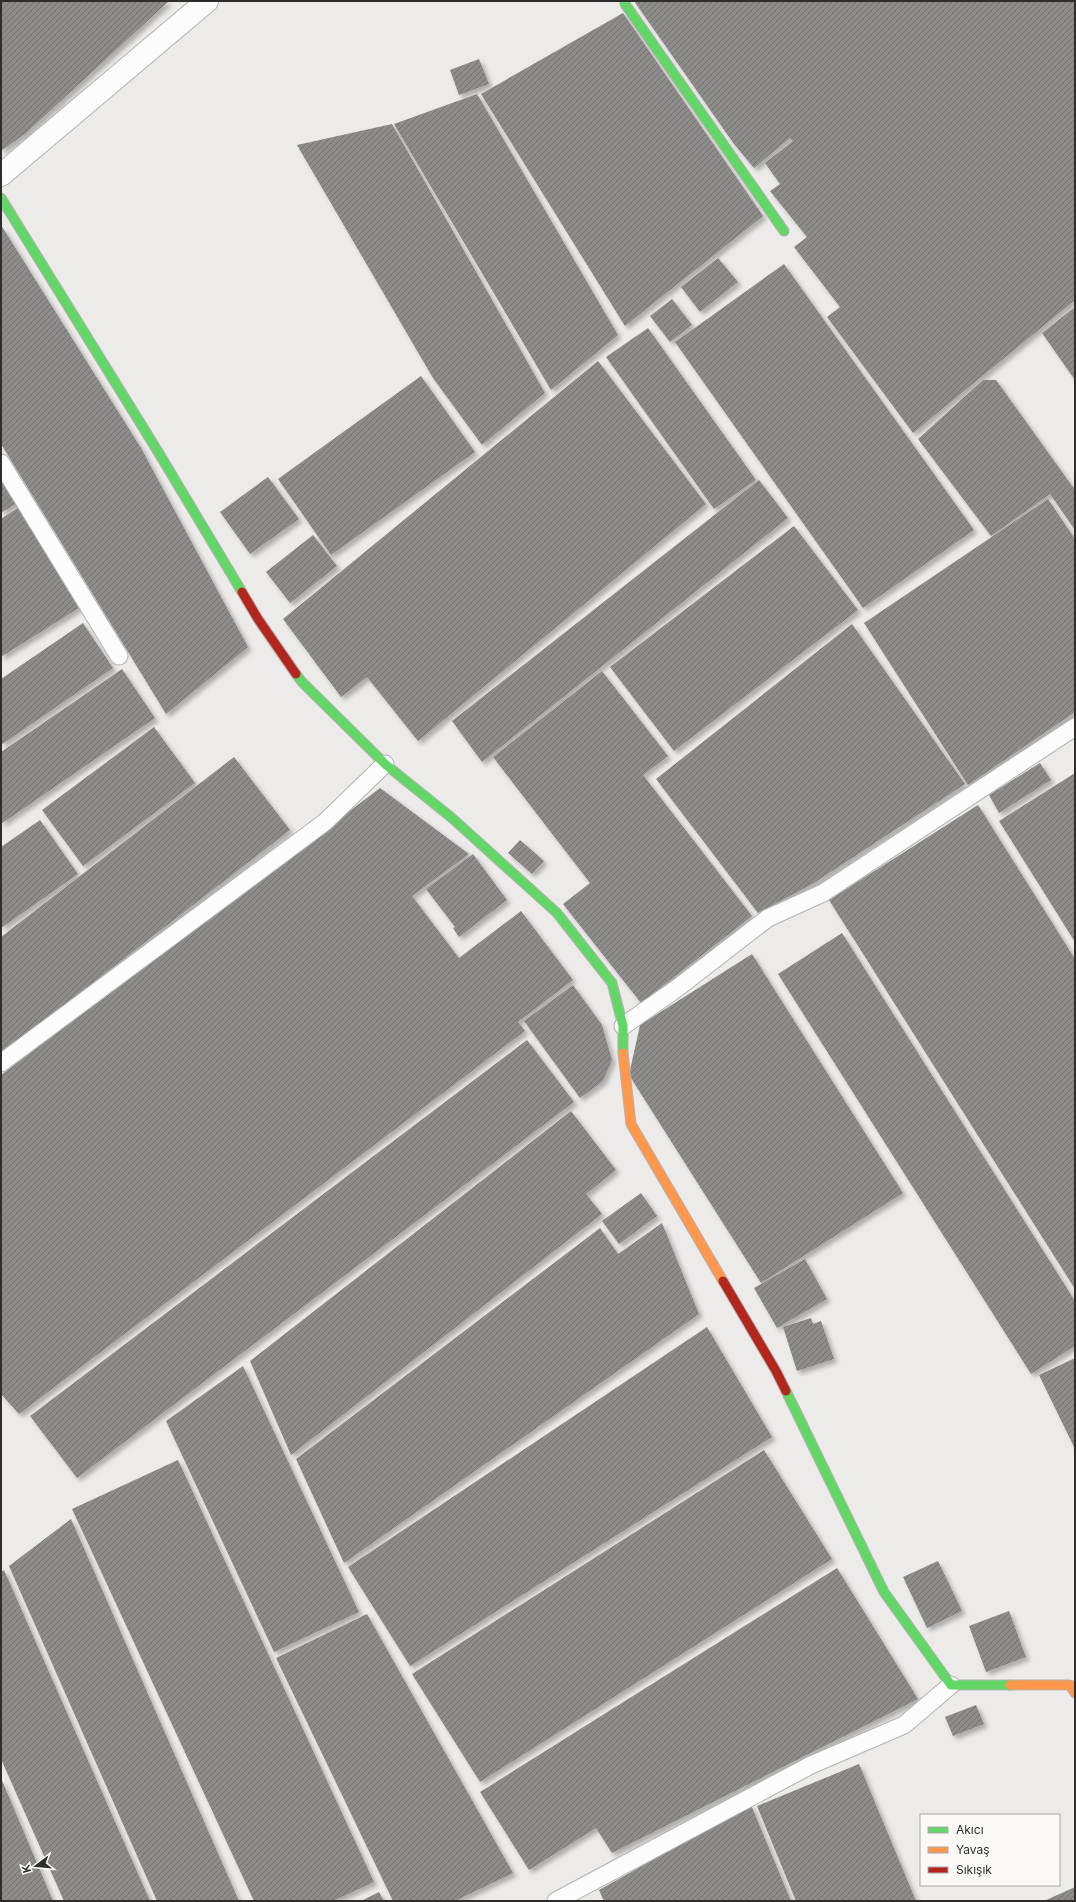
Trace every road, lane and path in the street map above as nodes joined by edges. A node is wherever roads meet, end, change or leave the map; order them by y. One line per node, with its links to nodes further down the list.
1 (207, 1): 3 (street)
2 (625, 1): 5 (street)
3 (1, 175)
4 (1, 198): 9 (street)
5 (784, 230)
6 (1, 463): 7 (lane)
7 (119, 656)
8 (1075, 727): 10 (lane)
9 (385, 764): 10 (street); 11 (lane)
10 (624, 1026): 12 (street)
11 (1, 1063)
12 (951, 1685): 13 (street); 14 (lane)
13 (1075, 1693)
14 (556, 1901)

